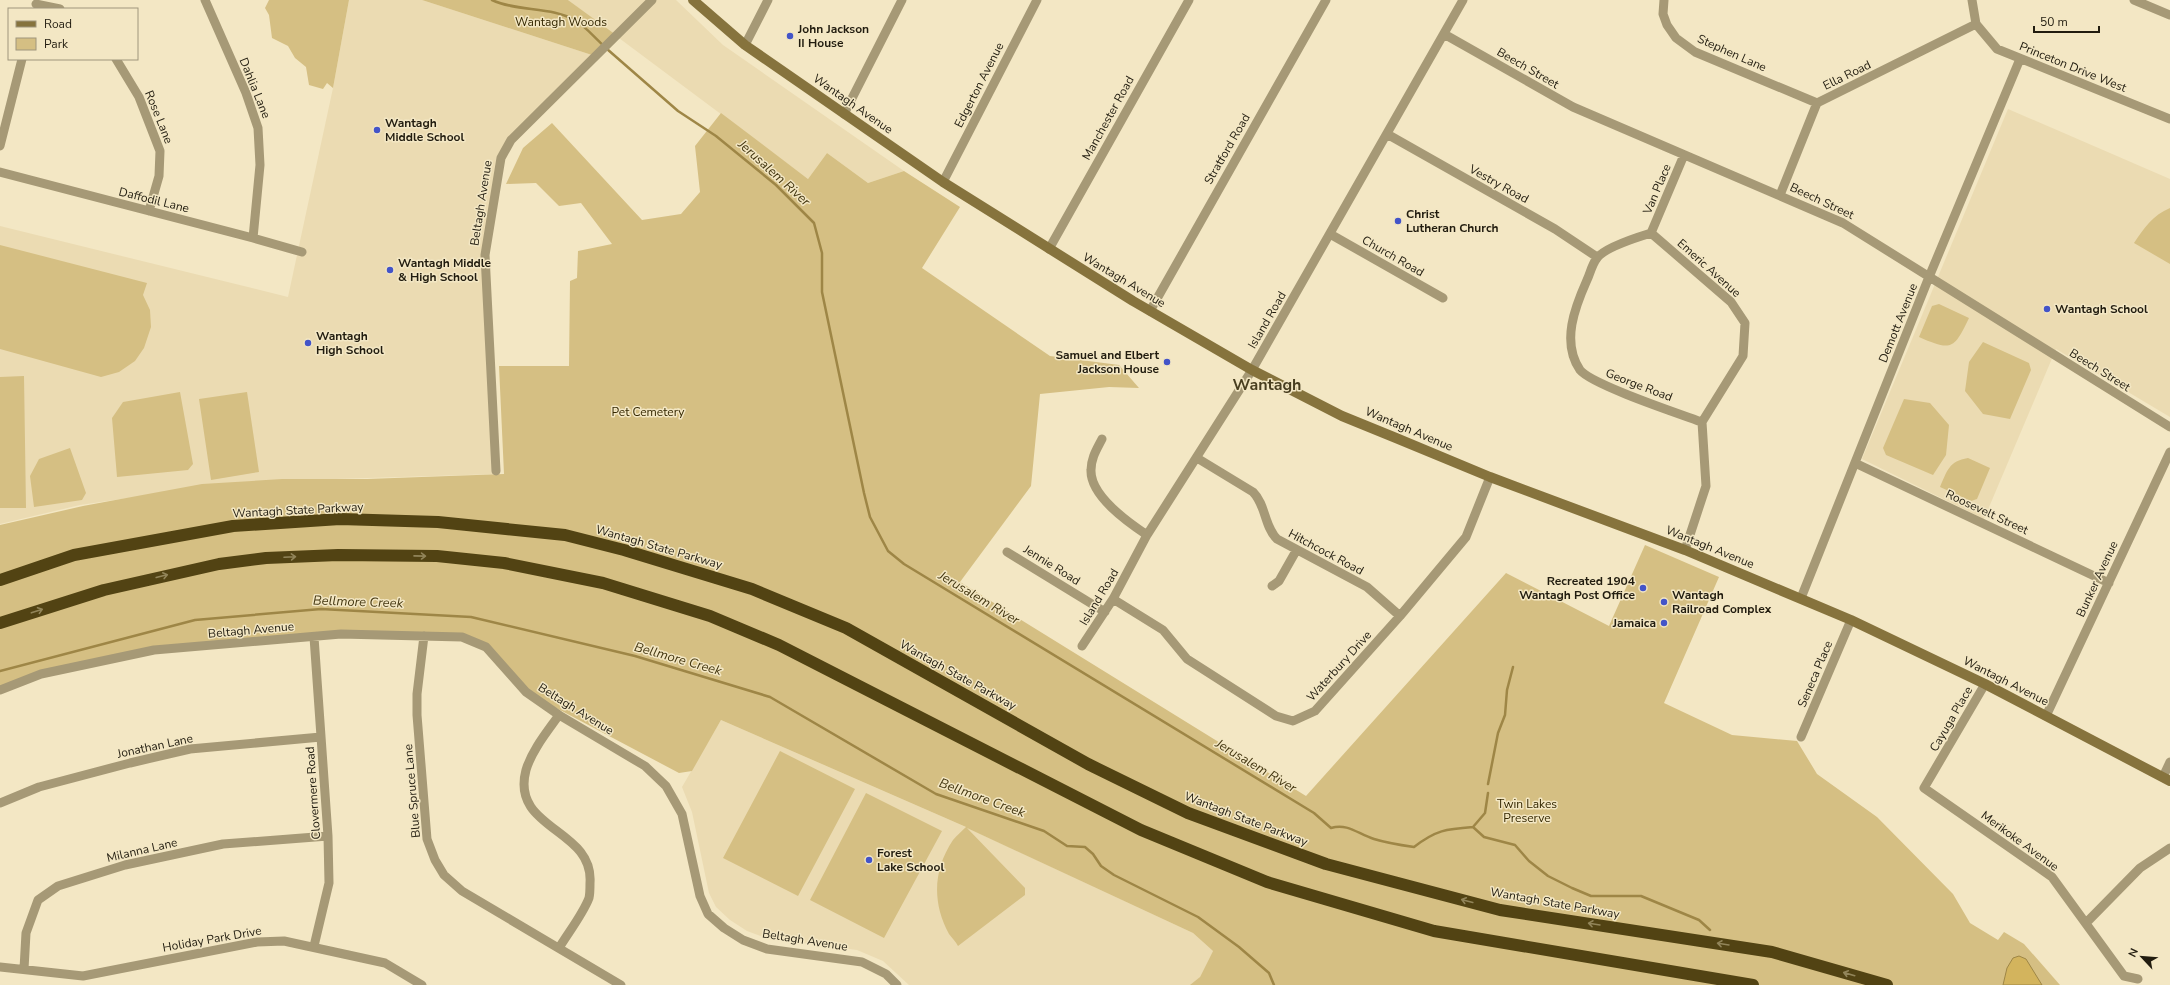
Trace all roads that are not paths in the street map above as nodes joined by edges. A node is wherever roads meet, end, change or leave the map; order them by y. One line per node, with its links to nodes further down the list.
1 (205, 0): 34 (street, Dahlia Lane)
2 (652, 0): 48 (street, Beltagh Avenue)
3 (693, 0): 18 (main road, Wantagh Avenue)
4 (768, 0): 18 (street)
5 (902, 0): 23 (street)
6 (1037, 0): 29 (street, Edgerton Avenue)
7 (1189, 0): 35 (street, Manchester Road)
8 (1326, 0): 40 (street, Stratford Road)
9 (1463, 0): 17 (street, Island Road)
10 (1664, 0): 22 (street, Stephen Lane)
11 (1972, 0): 16 (street)
12 (2134, 0): 15 (street)
13 (36, 4): 14 (street)
14 (55, 8)
15 (2170, 15)
16 (1976, 24): 19 (street, Princeton Drive West); 22 (street, Ella Road)
17 (1444, 34): 25 (street, Island Road); 27 (street, Beech Street)
18 (745, 45): 23 (main road, Wantagh Avenue)
19 (2020, 59): 24 (street, Princeton Drive West); 38 (street, Demott Avenue)
20 (22, 60): 26 (street)
21 (117, 60): 31 (street, Rose Lane)
22 (1818, 103): 30 (street, Ella Road)
23 (844, 114): 29 (main road, Wantagh Avenue)
24 (2170, 119)
25 (1387, 134): 33 (street, Island Road); 37 (street, Vestry Road)
26 (0, 146)
27 (1684, 155): 30 (street, Beech Street); 32 (street, Van Place)
28 (0, 172): 31 (street, Daffodil Lane)
29 (943, 182): 35 (main road, Wantagh Avenue)
30 (1780, 195): 38 (street, Beech Street)
31 (149, 211): 34 (street, Daffodil Lane)
32 (1651, 233): 37 (street); 42 (street, Emeric Avenue)
33 (1330, 234): 39 (street, Church Road); 41 (street, Island Road)
34 (253, 238): 36 (street, Daffodil Lane)
35 (1049, 249): 40 (main road, Wantagh Avenue)
36 (302, 252)
37 (1597, 257): 42 (street, George Road)
38 (1929, 277): 43 (street, Beech Street); 47 (street, Demott Avenue)
39 (1443, 298)
40 (1150, 311): 41 (main road, Wantagh Avenue)
41 (1252, 370): 46 (street, Island Road); 49 (main road, Wantagh Avenue)
42 (1702, 422): 52 (street)
43 (2170, 427)
44 (1102, 439): 50 (street)
45 (2170, 452): 55 (street, Bunker Avenue)
46 (1197, 458): 50 (street, Island Road); 51 (street, Hitchcock Road)
47 (1855, 463): 55 (street, Roosevelt Street); 57 (street, Demott Avenue)
48 (496, 470)
49 (1490, 477): 52 (main road, Wantagh Avenue); 60 (street, Waterbury Drive)
50 (1147, 536): 58 (street, Island Road)
51 (1296, 550): 56 (street); 60 (street, Hitchcock Road)
52 (1685, 550): 57 (main road, Wantagh Avenue)
53 (1007, 552): 59 (street, Jennie Road)
54 (0, 580): 89 (highway, Wantagh State Parkway, one-way to 54)
55 (2109, 583): 69 (street, Bunker Avenue)
56 (1272, 586)
57 (1801, 598): 61 (main road, Wantagh Avenue)
58 (1113, 599): 59 (street, Island Road); 60 (street, Waterbury Drive)
59 (1105, 612): 65 (street, Island Road)
60 (1400, 616)
61 (1851, 620): 66 (main road, Wantagh Avenue); 71 (street, Seneca Place)
62 (0, 623): 88 (highway, one-way to 88)
63 (424, 636): 64 (street, Beltagh Avenue); 68 (street, Beltagh Avenue); 80 (street, Blue Spruce Lane)
64 (314, 637): 67 (street, Beltagh Avenue); 70 (street, Clovermere Road)
65 (1082, 646)
66 (1985, 684): 69 (main road, Wantagh Avenue); 73 (street, Cayuga Place)
67 (0, 690)
68 (558, 715): 80 (street); 87 (street, Beltagh Avenue)
69 (2046, 716): 74 (main road, Wantagh Avenue)
70 (321, 737): 75 (street, Jonathan Lane); 76 (street, Clovermere Road)
71 (1801, 737)
72 (2170, 762): 74 (street)
73 (1937, 766): 78 (street, Merikoke Avenue)
74 (2166, 778)
75 (0, 803)
76 (328, 836): 79 (street, Clovermere Road); 82 (street, Milanna Lane)
77 (2170, 848): 78 (street)
78 (2086, 923): 83 (street, Merikoke Avenue)
79 (314, 946): 84 (street, Holiday Park Drive); 85 (street, Holiday Park Drive)
80 (559, 948): 86 (street, Blue Spruce Lane)
81 (0, 967): 82 (street, Holiday Park Drive)
82 (24, 970): 84 (street, Holiday Park Drive)
83 (2138, 979)
84 (83, 981)
85 (422, 985)
86 (621, 985)
87 (897, 985)
88 (1753, 985)
89 (1886, 985)

